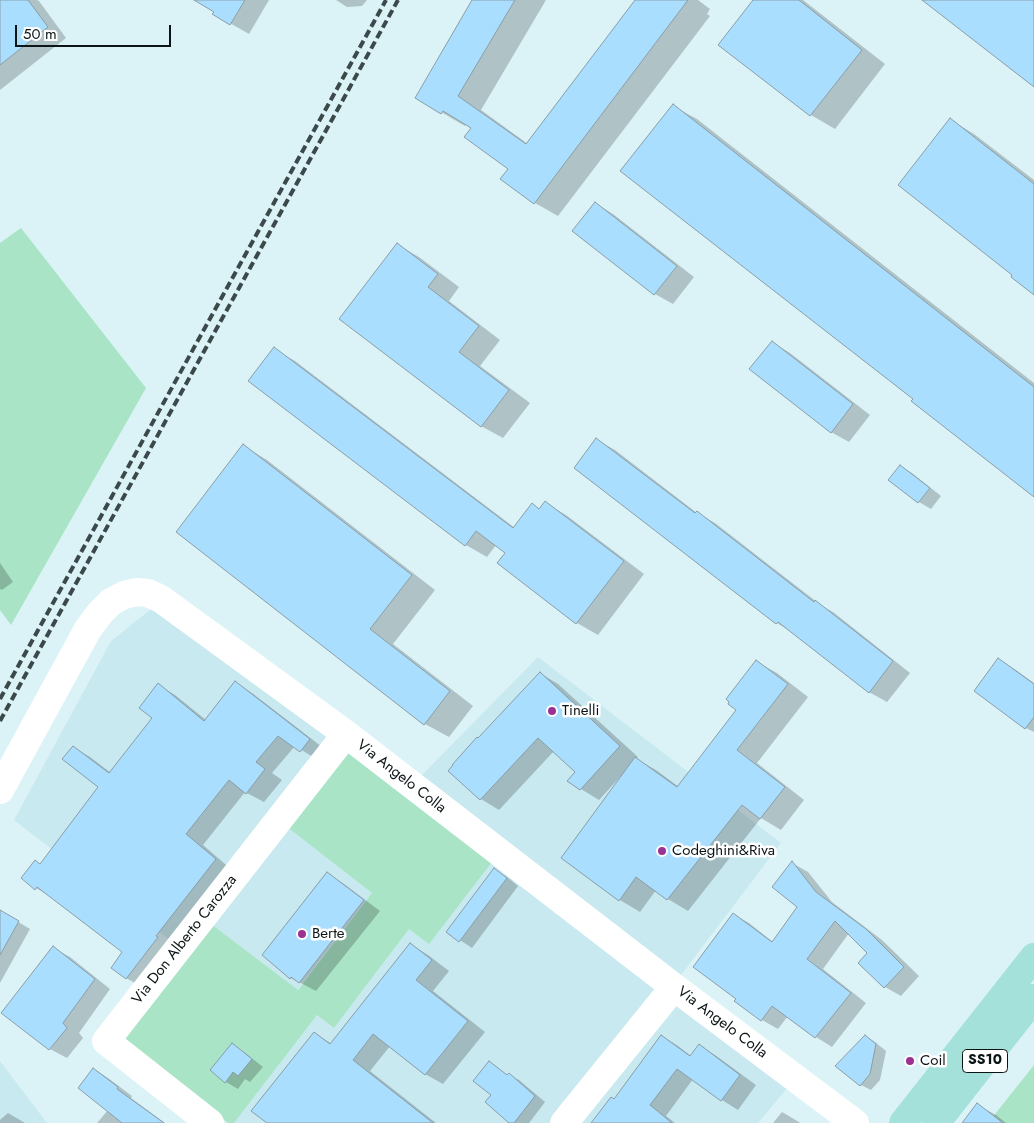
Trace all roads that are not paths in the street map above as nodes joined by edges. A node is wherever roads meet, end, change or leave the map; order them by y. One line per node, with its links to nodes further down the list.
1 (346, 734): 2 (street, Via Angelo Colla); 4 (street, Via Angelo Colla); 6 (street, Via Don Alberto Carozza)
2 (0, 790)
3 (1034, 957): 9 (main road, SS10)
4 (674, 987): 7 (street); 8 (street, Via Angelo Colla)
5 (1034, 998): 10 (main road, SS10)
6 (210, 1123)
7 (564, 1123)
8 (854, 1123)
9 (904, 1123)
10 (936, 1123)

